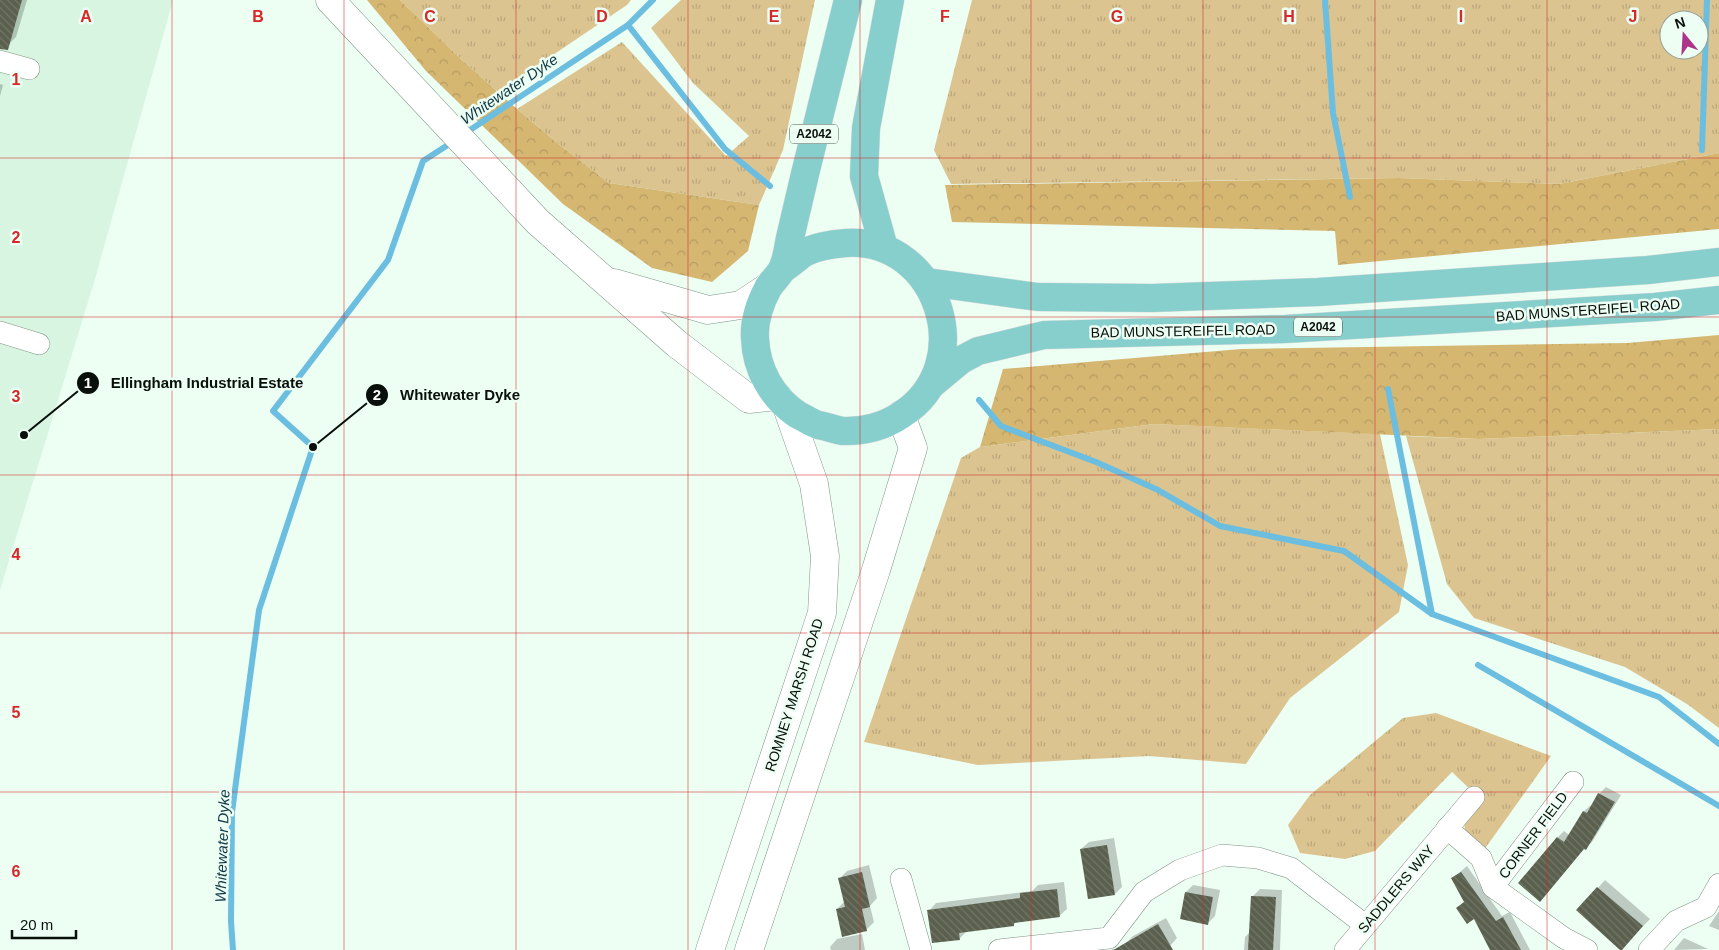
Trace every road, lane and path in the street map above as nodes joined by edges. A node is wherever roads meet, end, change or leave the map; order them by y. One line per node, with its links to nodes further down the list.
1 (330, 0): 9 (street)
2 (848, 0): 8 (main road, A2042)
3 (890, 0): 6 (main road)
4 (0, 60): 5 (street)
5 (29, 68)
6 (884, 248): 8 (main road); 10 (main road)
7 (1719, 262): 10 (main road)
8 (776, 278): 9 (street); 15 (main road)
9 (605, 281): 15 (street)
10 (927, 282): 14 (main road)
11 (1719, 300): 14 (main road, BAD MUNSTEREIFEL ROAD / A2042)
12 (0, 332): 13 (street)
13 (39, 344)
14 (930, 386): 16 (main road)
15 (782, 402): 16 (main road); 25 (street, ROMNEY MARSH ROAD)
16 (901, 415): 26 (street)
17 (1573, 782): 22 (street, CORNER FIELD)
18 (1474, 797): 19 (street, SADDLERS WAY)
19 (1447, 828): 22 (street, CORNER FIELD); 23 (street, SADDLERS WAY)
20 (900, 879): 27 (street)
21 (1719, 884): 31 (street)
22 (1493, 887): 30 (street, CORNER FIELD)
23 (1365, 925): 24 (street); 29 (street, SADDLERS WAY)
24 (1112, 944): 28 (street)
25 (710, 950)
26 (749, 950)
27 (921, 950)
28 (999, 950)
29 (1345, 950)
30 (1587, 950)
31 (1649, 950)

